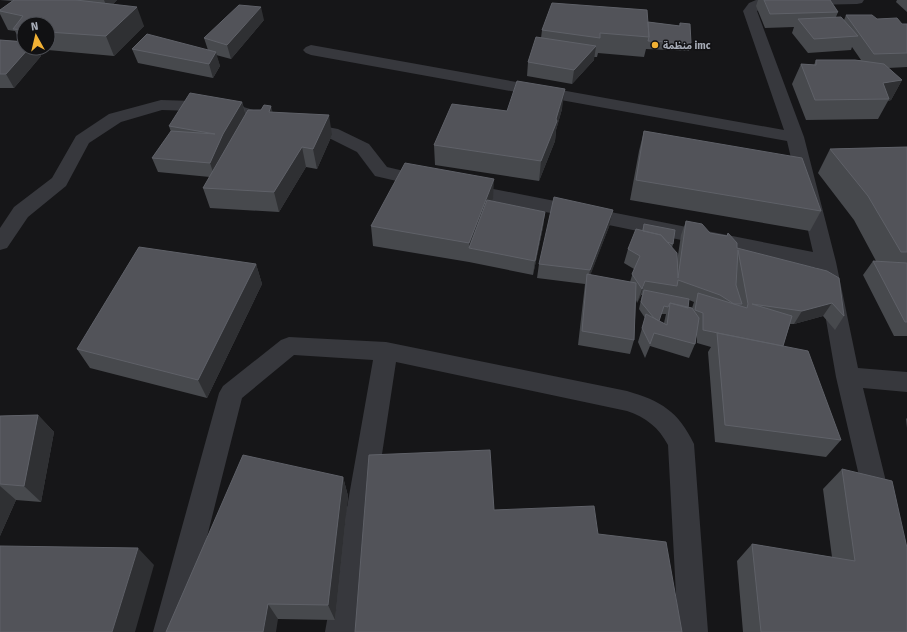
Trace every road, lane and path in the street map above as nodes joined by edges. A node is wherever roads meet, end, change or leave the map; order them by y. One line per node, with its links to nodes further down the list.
1 (857, 0): 3 (street)
2 (310, 50): 3 (street)
3 (795, 137): 5 (street)
4 (0, 243): 5 (street)
5 (826, 262): 7 (street)
6 (386, 351): 10 (street); 11 (street); 12 (street)
7 (848, 377): 8 (street); 9 (street)
8 (907, 382)
9 (883, 522)
10 (168, 632)
11 (340, 632)
12 (693, 632)

